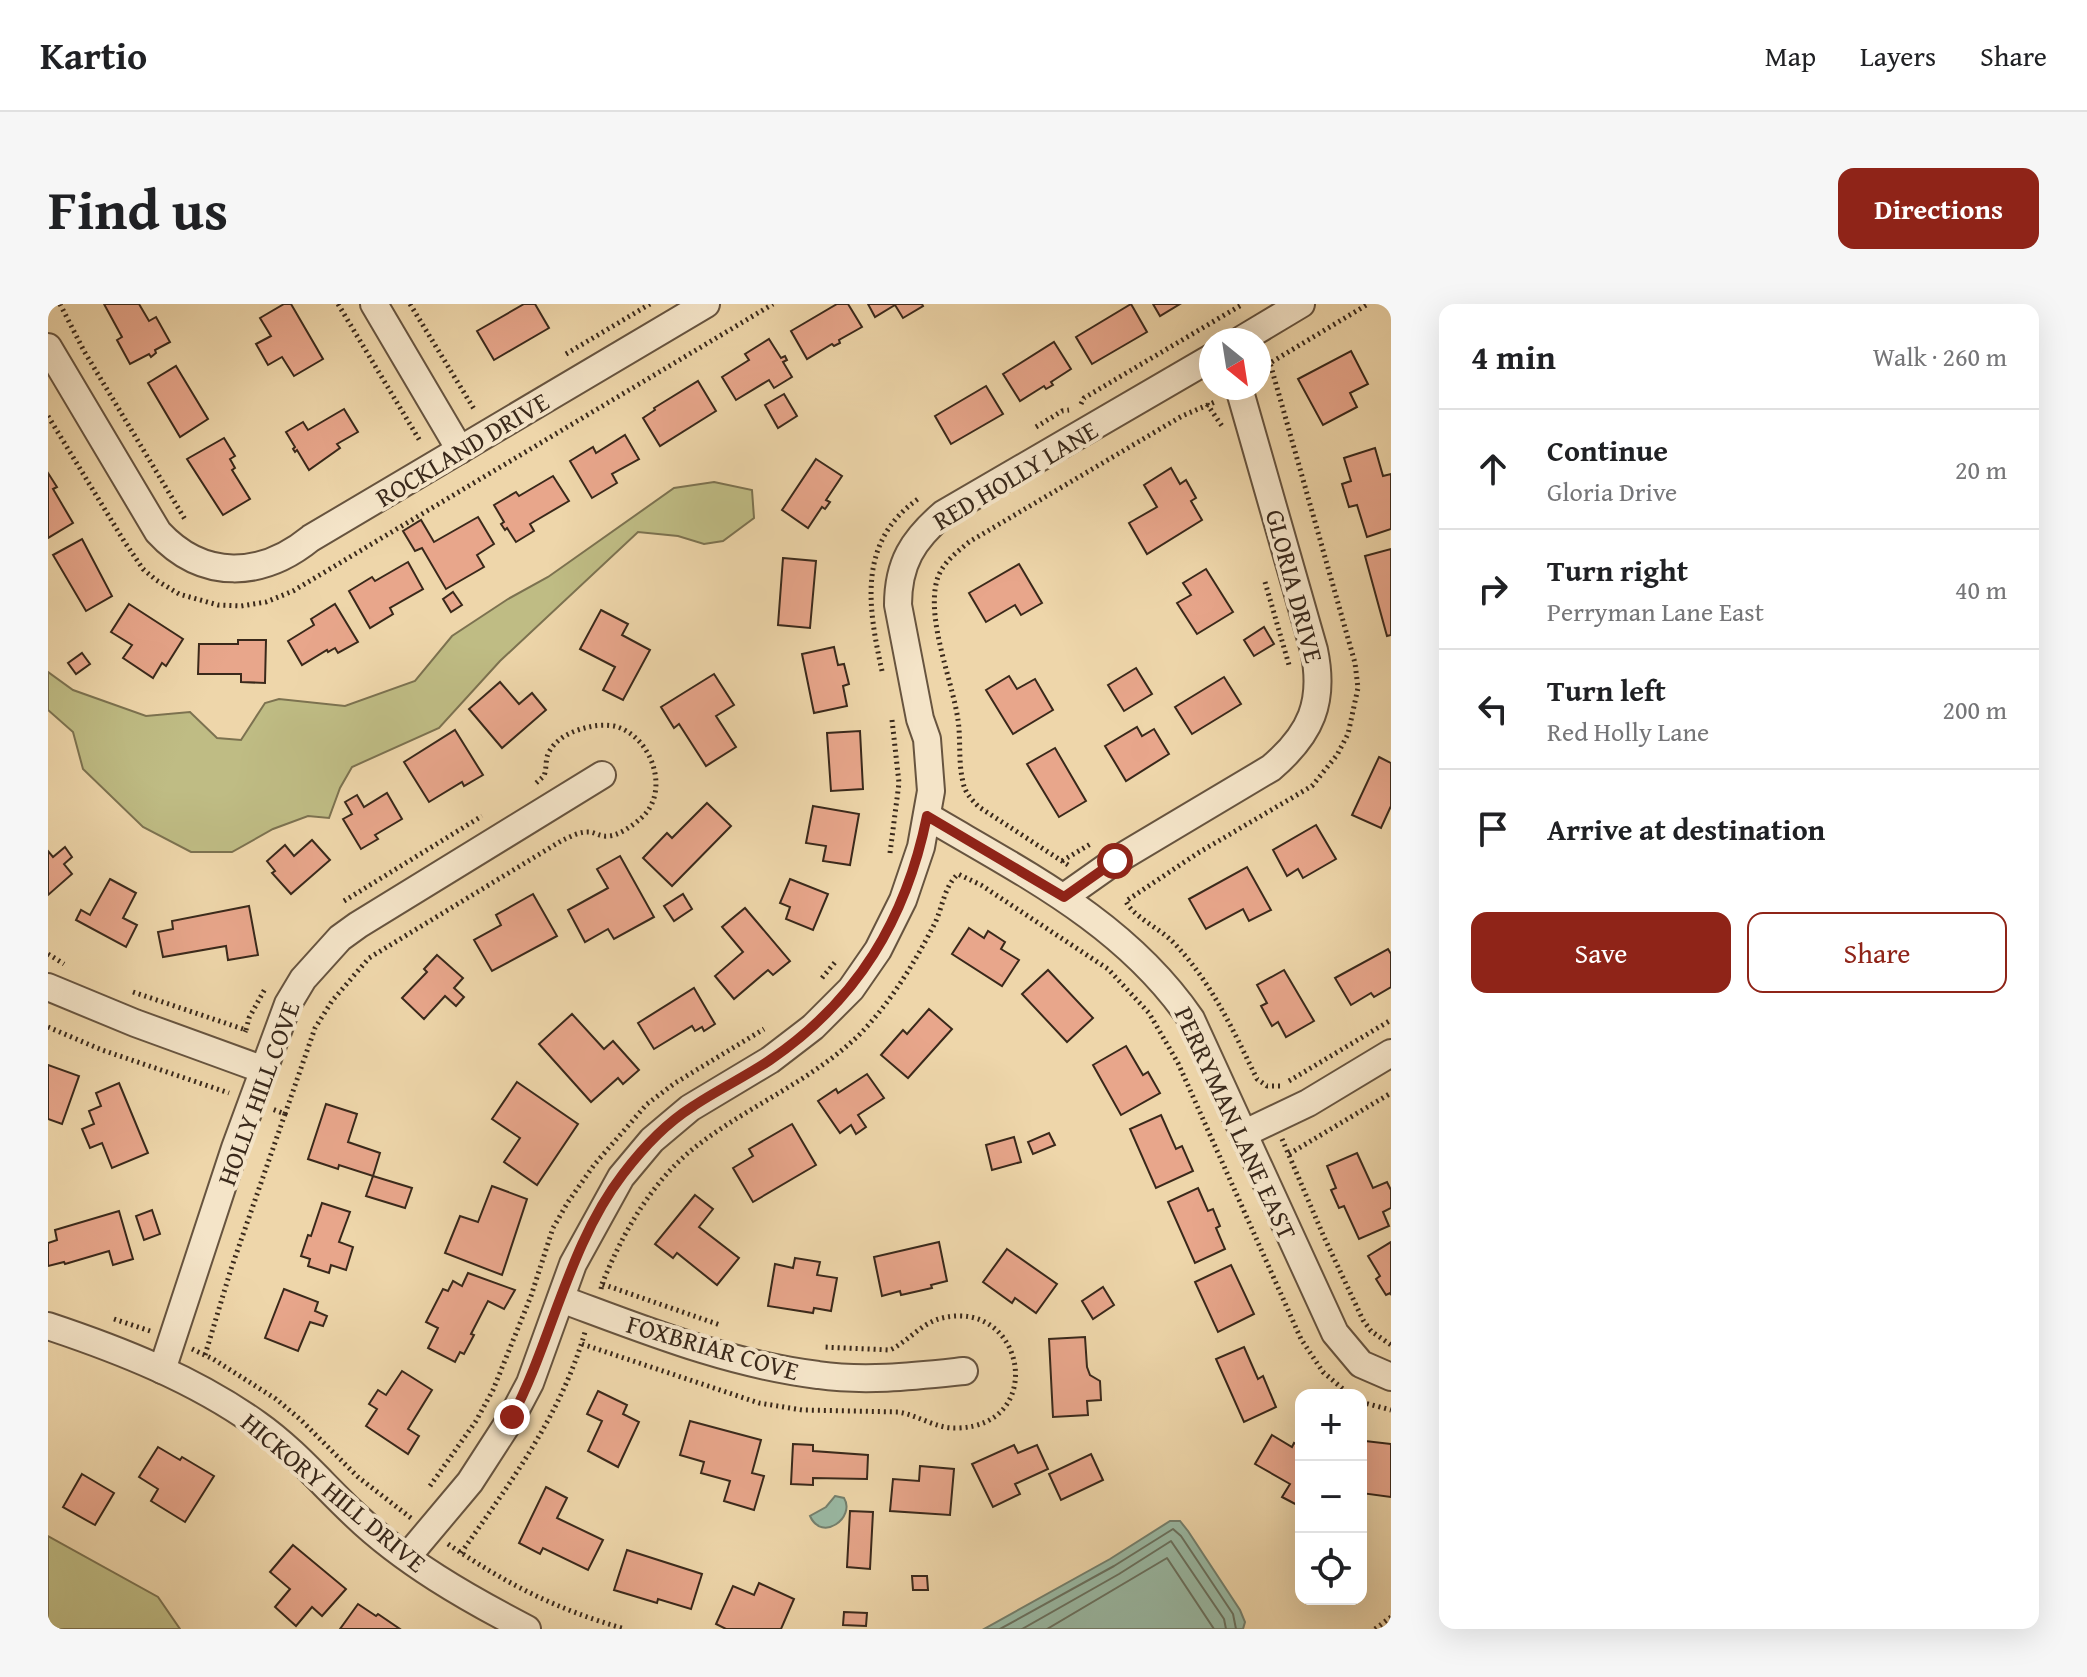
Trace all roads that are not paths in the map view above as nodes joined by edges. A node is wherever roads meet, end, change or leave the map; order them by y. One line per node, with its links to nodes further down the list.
1 (374, 304): 8 (street)
2 (706, 304): 8 (street, ROCKLAND DRIVE)
3 (1301, 304): 4 (street)
4 (1261, 328)
5 (48, 347): 8 (street, ROCKLAND DRIVE)
6 (1199, 365): 10 (street, RED HOLLY LANE)
7 (1250, 400): 11 (street, GLORIA DRIVE)
8 (460, 450)
9 (602, 775): 14 (street, HOLLY HILL COVE)
10 (927, 816): 11 (street, PERRYMAN LANE EAST); 16 (street, RED HOLLY LANE)
11 (1064, 897): 15 (street, PERRYMAN LANE EAST)
12 (48, 987): 14 (street)
13 (1391, 1053): 15 (street)
14 (264, 1070): 18 (street, HOLLY HILL COVE)
15 (1243, 1134): 20 (street, PERRYMAN LANE EAST)
16 (561, 1299): 19 (street, FOXBRIAR COVE); 21 (street, RED HOLLY LANE)
17 (48, 1326): 18 (street, HICKORY HILL DRIVE)
18 (162, 1370): 21 (street, HICKORY HILL DRIVE)
19 (964, 1371)
20 (1391, 1377)
21 (407, 1557): 22 (street, HICKORY HILL DRIVE)
22 (527, 1629)

